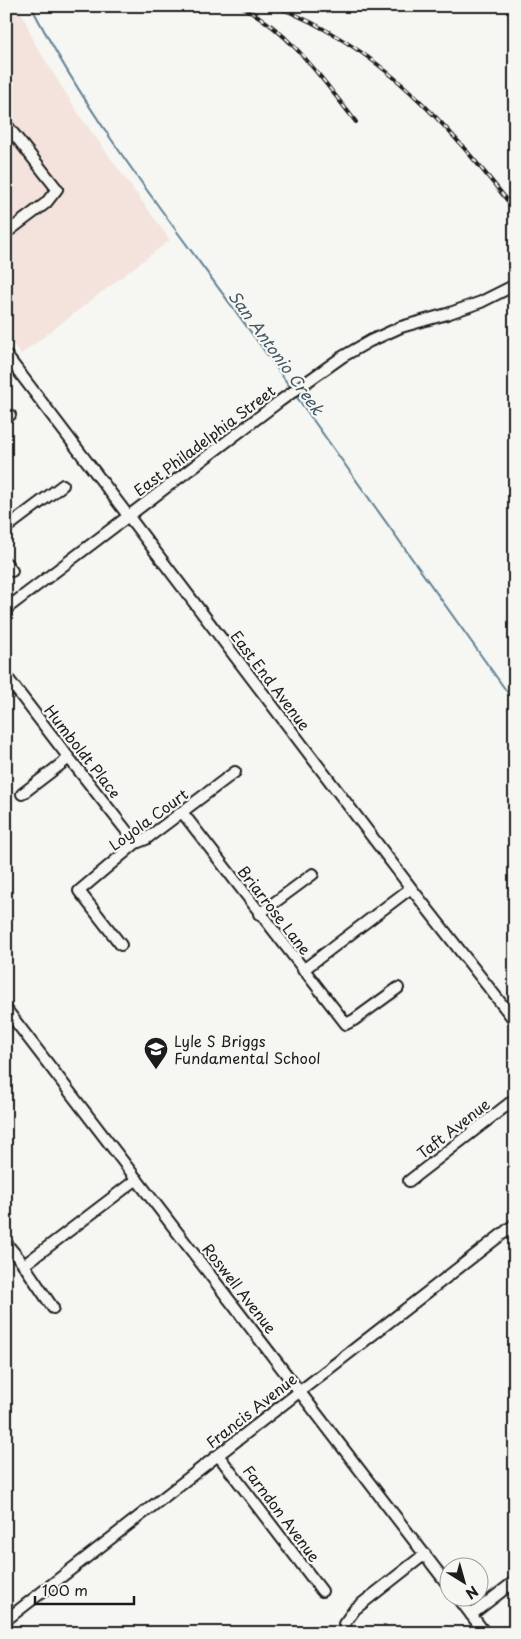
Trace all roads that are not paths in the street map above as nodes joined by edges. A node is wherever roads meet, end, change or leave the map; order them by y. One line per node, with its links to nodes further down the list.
1 (6, 124): 2 (street)
2 (6, 233)
3 (515, 285): 6 (street, East Philadelphia Street)
4 (6, 355): 6 (street, East End Avenue)
5 (63, 485): 7 (street)
6 (127, 516): 8 (street, East Philadelphia Street); 17 (street, East End Avenue)
7 (6, 528)
8 (6, 609)
9 (6, 676): 10 (street, Humboldt Place)
10 (9, 688): 11 (street, Humboldt Place)
11 (69, 758): 13 (street); 15 (street, Humboldt Place)
12 (235, 772): 14 (street, Loyola Court)
13 (22, 794)
14 (182, 812): 15 (street, Loyola Court); 18 (street, Briarrose Lane)
15 (136, 843): 19 (street, Loyola Court)
16 (313, 874): 18 (street)
17 (411, 888): 20 (street); 23 (street, East End Avenue)
18 (259, 914): 20 (street, Briarrose Lane)
19 (121, 946)
20 (302, 970): 21 (street, Briarrose Lane)
21 (398, 988)
22 (6, 1009): 25 (street, Roswell Avenue)
23 (515, 1021)
24 (515, 1100): 26 (street, Taft Avenue)
25 (137, 1178): 29 (street); 31 (street, Roswell Avenue)
26 (409, 1181)
27 (515, 1224): 31 (street, Francis Avenue)
28 (6, 1243): 29 (street)
29 (24, 1266): 30 (street)
30 (53, 1308)
31 (300, 1390): 32 (street, Francis Avenue); 33 (street, Roswell Avenue)
32 (218, 1455): 36 (street, Farndon Avenue); 39 (street, Francis Avenue)
33 (425, 1554): 34 (street, Roswell Avenue); 40 (street)
34 (438, 1572)
35 (515, 1581): 38 (street)
36 (322, 1591)
37 (464, 1606): 38 (street)
38 (471, 1615): 41 (street)
39 (6, 1620)
40 (344, 1624)
41 (485, 1633)

